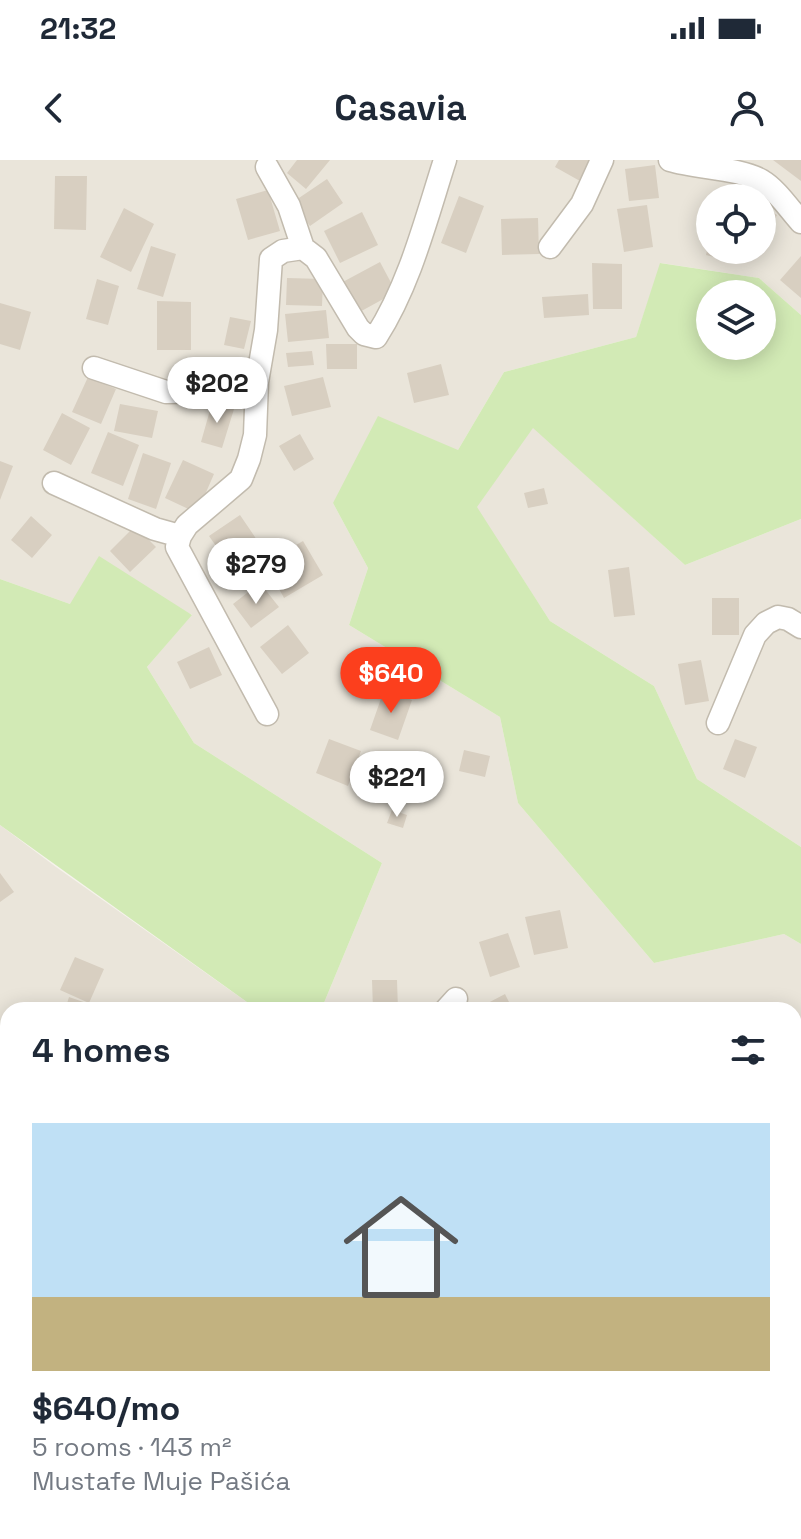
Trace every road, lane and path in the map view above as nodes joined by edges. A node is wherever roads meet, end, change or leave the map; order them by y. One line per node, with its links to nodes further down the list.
1 (445, 160): 7 (street)
2 (602, 160): 6 (street)
3 (670, 160): 5 (street)
4 (267, 167): 7 (street)
5 (801, 222)
6 (550, 247)
7 (303, 248): 9 (street)
8 (94, 368): 9 (street)
9 (257, 382): 11 (street)
10 (54, 483): 11 (street)
11 (180, 536): 13 (street)
12 (801, 627): 14 (street)
13 (267, 714)
14 (718, 723)

